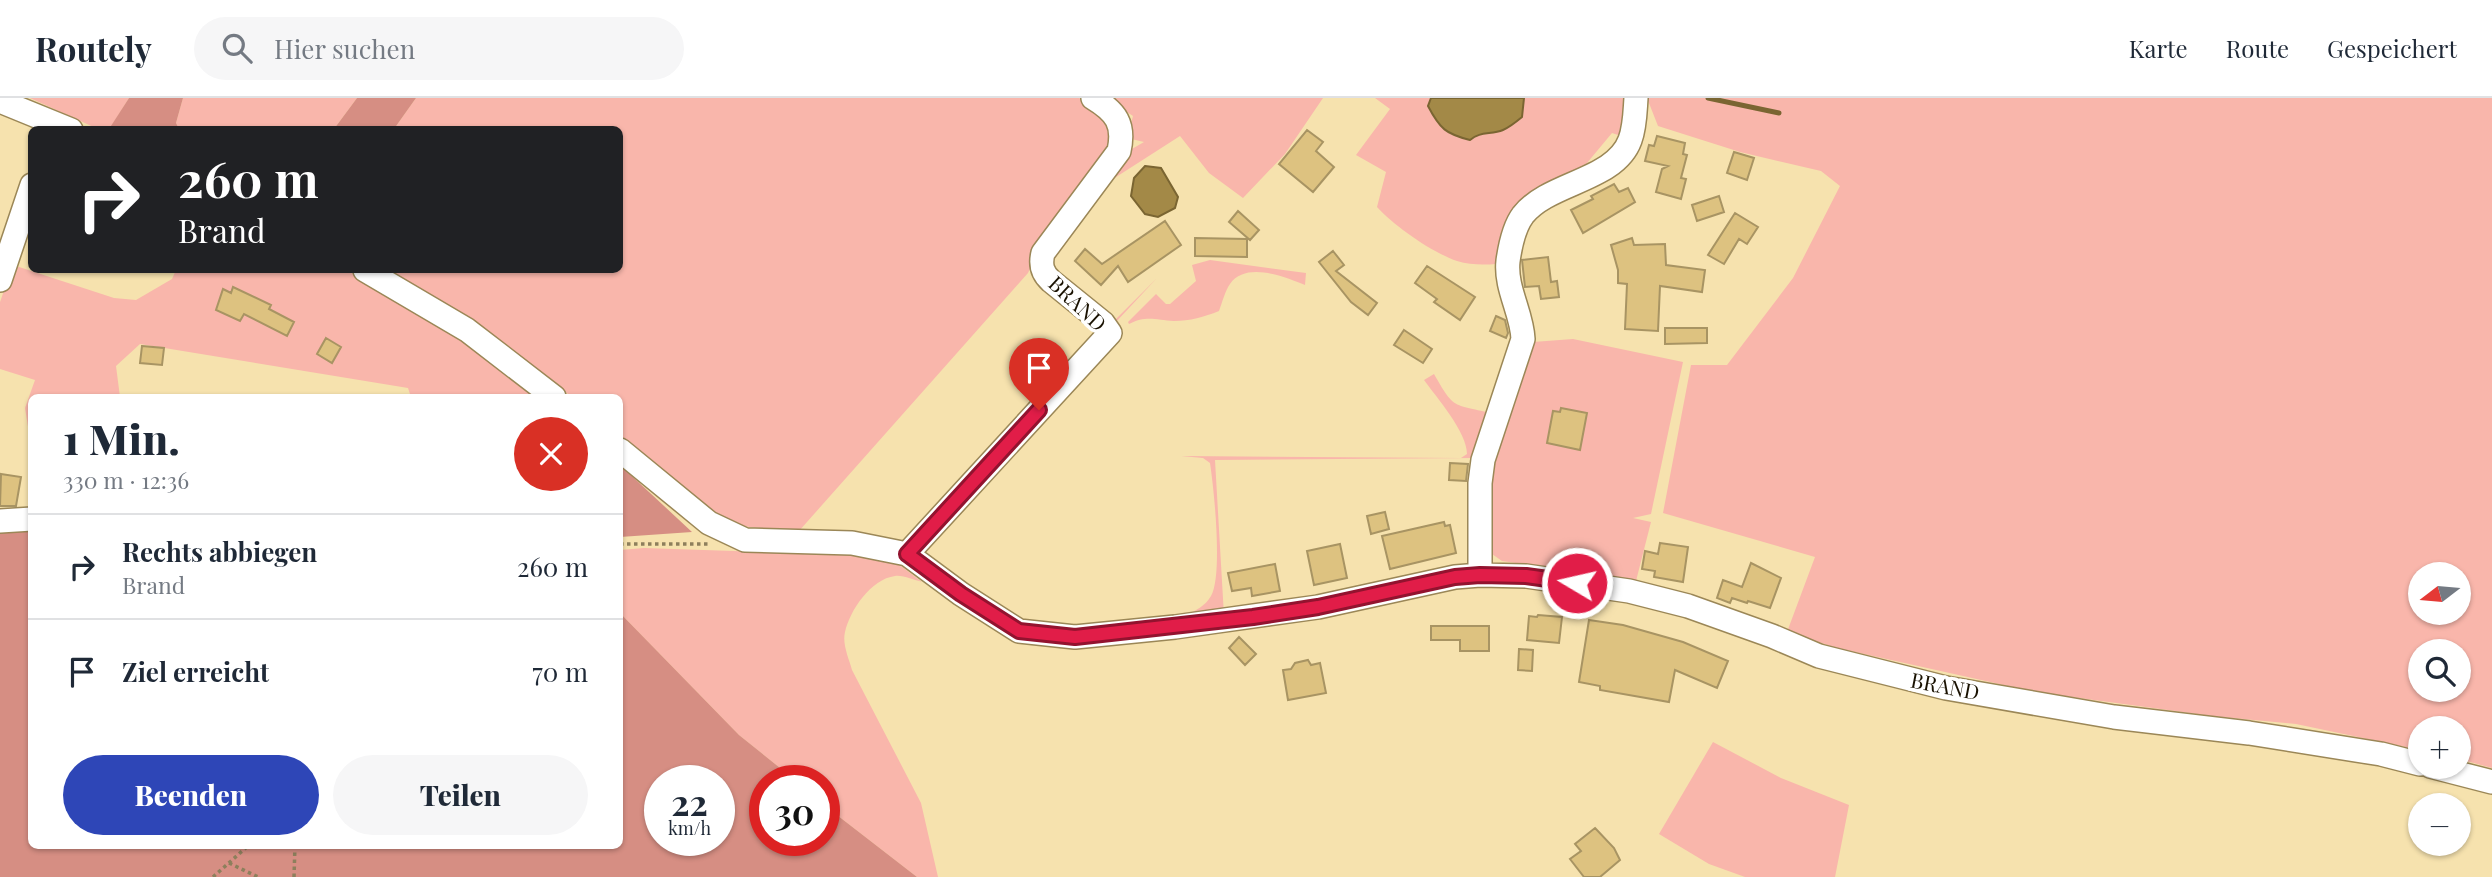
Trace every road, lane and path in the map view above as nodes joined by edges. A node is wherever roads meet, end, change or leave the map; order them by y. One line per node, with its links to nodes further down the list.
1 (1093, 98): 14 (street, BRAND)
2 (1636, 98): 15 (street)
3 (0, 101): 4 (street)
4 (56, 126)
5 (28, 197): 7 (street)
6 (370, 273): 8 (street)
7 (0, 280)
8 (550, 394)
9 (623, 452): 12 (street)
10 (28, 519): 11 (street)
11 (0, 521)
12 (744, 540): 13 (path); 14 (street, BRAND)
13 (623, 544)
14 (907, 554): 15 (street, BRAND)
15 (1480, 575): 16 (street, BRAND)
16 (2408, 761)
17 (2471, 777): 18 (street)
18 (2492, 782)
19 (245, 849): 21 (path)
20 (295, 849): 24 (path)
21 (229, 863): 22 (path); 23 (path)
22 (213, 877)
23 (258, 877)
24 (294, 877)

